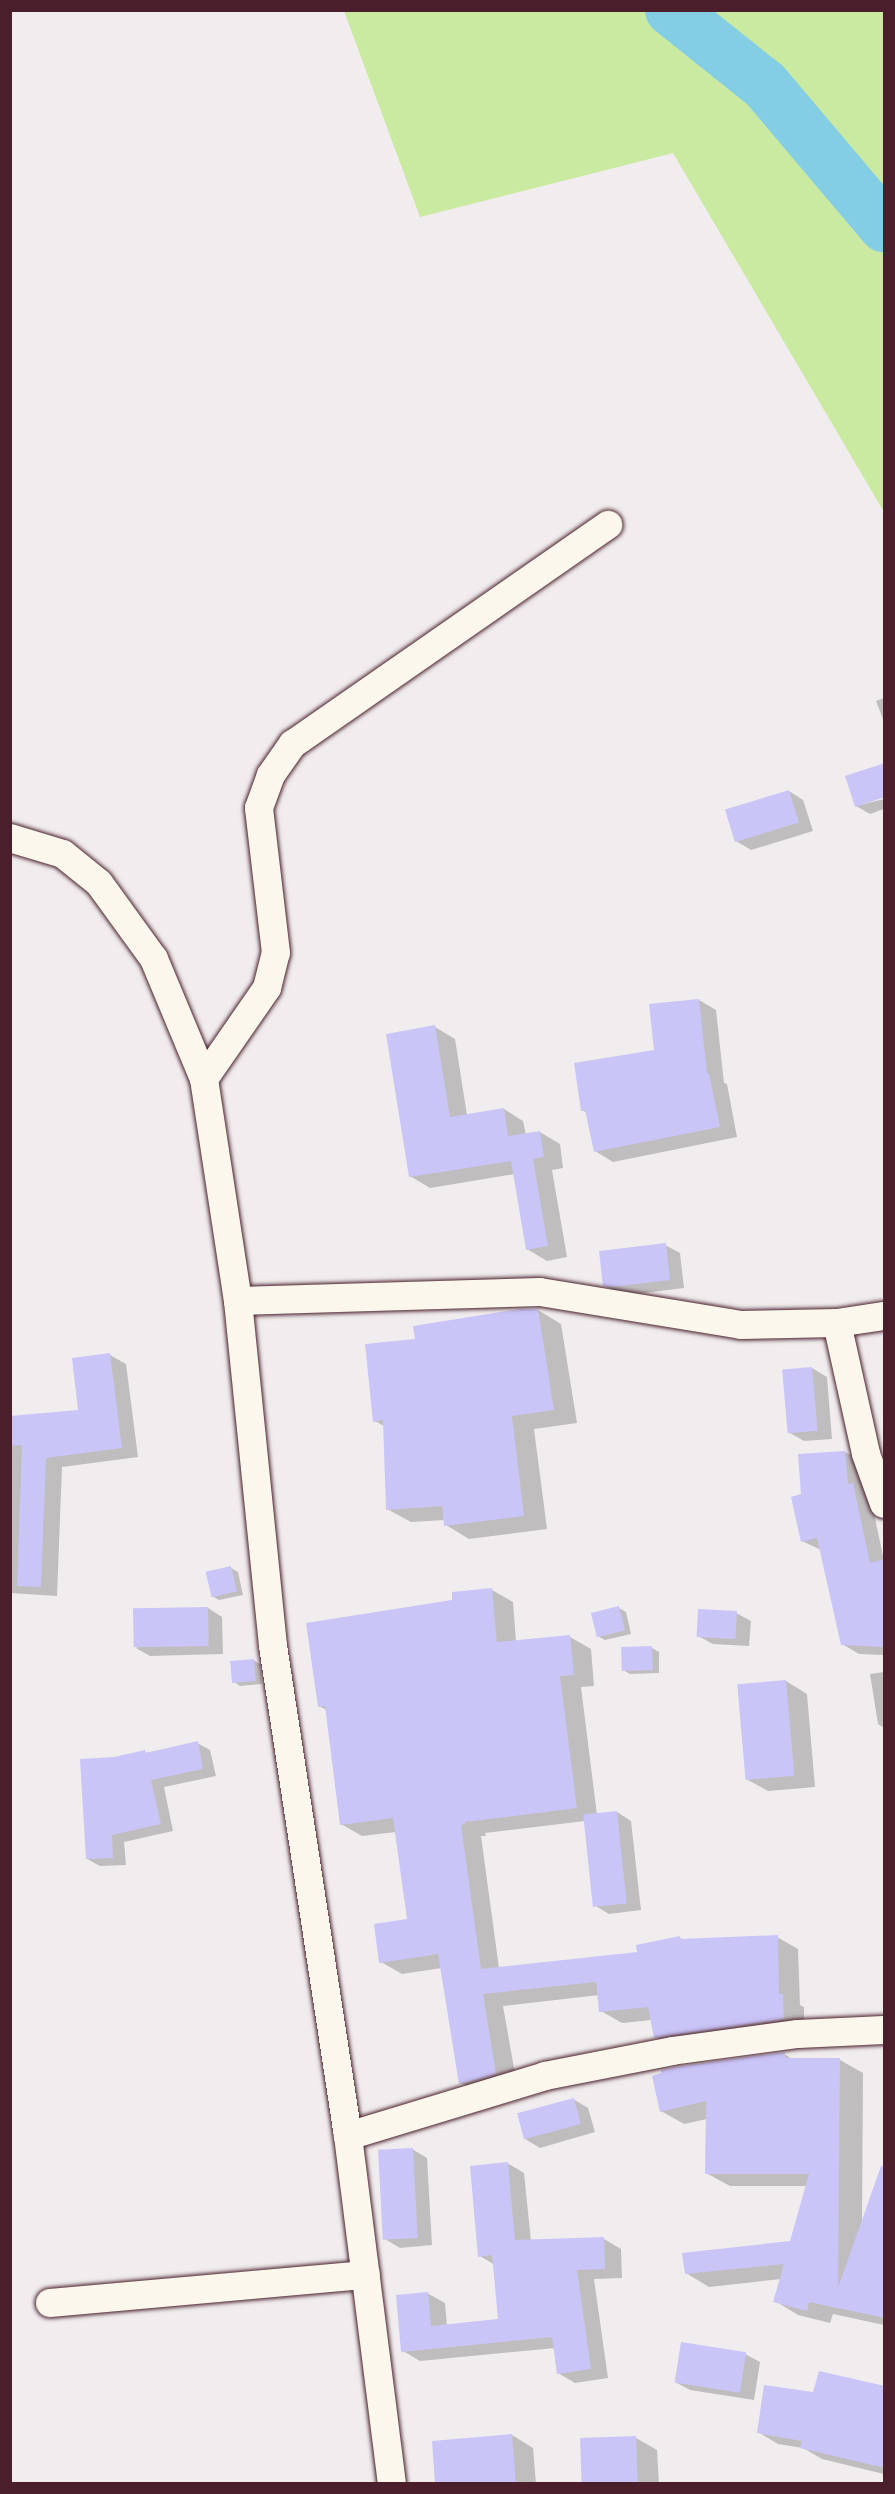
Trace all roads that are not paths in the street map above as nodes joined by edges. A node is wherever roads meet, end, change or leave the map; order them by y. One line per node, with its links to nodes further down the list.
1 (608, 525): 3 (street)
2 (10, 838): 3 (street)
3 (204, 1079): 4 (street)
4 (238, 1301): 6 (street); 9 (street)
5 (885, 1316): 6 (street)
6 (837, 1323): 7 (street)
7 (885, 1504)
8 (885, 2030): 9 (street)
9 (348, 2136): 10 (street)
10 (366, 2275): 11 (street); 12 (street)
11 (50, 2303)
12 (392, 2484)

